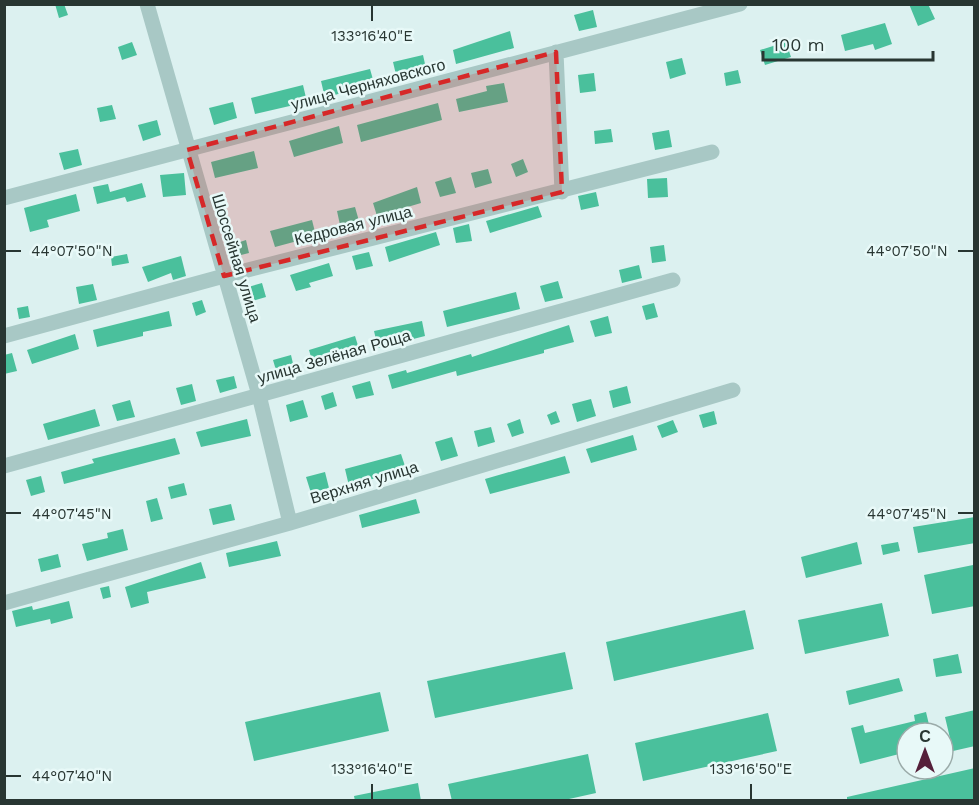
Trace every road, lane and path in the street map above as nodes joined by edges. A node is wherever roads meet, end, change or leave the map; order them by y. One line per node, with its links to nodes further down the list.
1 (147, 4): 4 (street, Шоссейная улица)
2 (740, 4): 3 (street, улица Черняховского)
3 (556, 52): 4 (street, улица Черняховского); 6 (street)
4 (187, 150): 7 (street, улица Черняховского); 8 (street, Шоссейная улица)
5 (712, 153): 6 (street, Кедровая улица)
6 (562, 192): 8 (street, Кедровая улица)
7 (4, 198)
8 (224, 276): 10 (street, Кедровая улица); 12 (street, Шоссейная улица)
9 (673, 280): 12 (street, улица Зелёная Роща)
10 (4, 336)
11 (733, 390): 14 (street, Верхняя улица)
12 (259, 396): 13 (street, улица Зелёная Роща); 14 (street, Шоссейная улица)
13 (4, 466)
14 (290, 523): 15 (street, Верхняя улица)
15 (4, 603)

